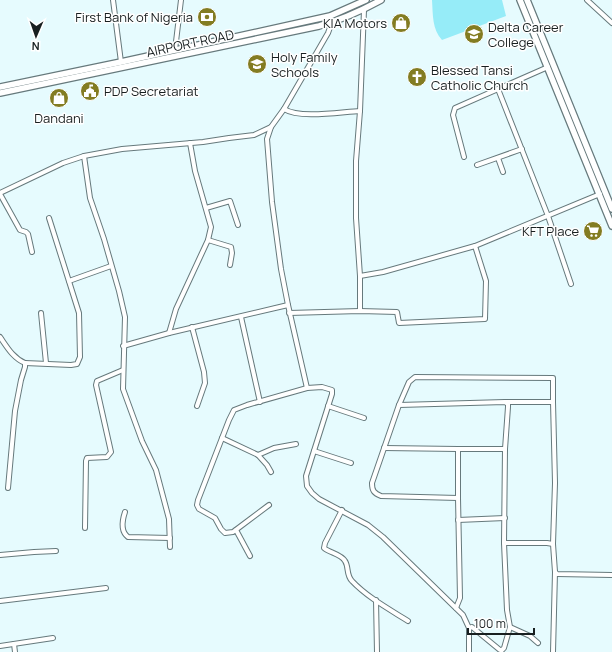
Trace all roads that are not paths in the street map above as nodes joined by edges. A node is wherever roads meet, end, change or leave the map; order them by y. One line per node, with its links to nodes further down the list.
1 (113, 0): 14 (street)
2 (181, 0): 13 (street)
3 (366, 0): 11 (main road, AIRPORT ROAD)
4 (381, 0): 8 (main road, AIRPORT ROAD)
5 (520, 0): 15 (main road)
6 (527, 0): 32 (main road)
7 (587, 0): 10 (street)
8 (364, 10): 9 (main road, AIRPORT ROAD); 20 (street)
9 (332, 22): 12 (main road, AIRPORT ROAD); 19 (street)
10 (612, 23)
11 (263, 31): 12 (main road); 13 (main road, AIRPORT ROAD)
12 (264, 38): 18 (main road, AIRPORT ROAD)
13 (175, 50): 14 (main road, AIRPORT ROAD)
14 (122, 62): 16 (main road, AIRPORT ROAD)
15 (548, 67): 17 (street); 30 (main road)
16 (0, 86)
17 (498, 89): 23 (street); 25 (street)
18 (0, 93)
19 (284, 109): 20 (street); 21 (street)
20 (360, 111): 42 (street)
21 (271, 127): 22 (street); 45 (street)
22 (190, 143): 24 (street); 31 (street)
23 (522, 149): 26 (street); 33 (street)
24 (84, 156): 29 (street); 41 (street)
25 (464, 157)
26 (498, 158): 27 (street); 28 (street)
27 (478, 165)
28 (503, 172)
29 (0, 194): 39 (street)
30 (600, 194): 33 (street); 36 (main road)
31 (206, 208): 35 (street); 37 (street)
32 (612, 209)
33 (548, 216): 38 (street); 44 (street)
34 (49, 218): 43 (street)
35 (238, 225)
36 (612, 226)
37 (208, 240): 40 (street); 51 (street)
38 (475, 246): 42 (street); 46 (street)
39 (32, 252)
40 (230, 265)
41 (111, 266): 43 (street); 53 (street)
42 (360, 276): 46 (street)
43 (69, 281): 55 (street)
44 (570, 284)
45 (288, 305): 48 (street); 49 (street)
46 (360, 311): 48 (street)
47 (41, 313): 55 (street)
48 (289, 313): 57 (street)
49 (240, 317): 50 (street); 58 (street)
50 (192, 327): 51 (street); 62 (street)
51 (169, 333): 53 (street)
52 (0, 337): 54 (street)
53 (123, 346): 56 (street)
54 (25, 363): 55 (street); 74 (street)
55 (46, 363)
56 (123, 370): 81 (street); 83 (street)
57 (307, 388): 58 (street); 63 (street)
58 (260, 402): 65 (street)
59 (506, 402): 60 (street); 61 (street); 69 (street)
60 (553, 402): 61 (street); 85 (street)
61 (399, 405): 67 (street)
62 (197, 406)
63 (328, 406): 64 (street); 70 (street)
64 (364, 418)
65 (222, 438): 71 (street); 82 (street)
66 (296, 444): 71 (street)
67 (384, 448): 68 (street); 75 (street)
68 (458, 449): 69 (street); 75 (street)
69 (505, 449): 79 (street)
70 (314, 451): 72 (street); 77 (street)
71 (258, 455): 73 (street)
72 (351, 463)
73 (271, 472)
74 (8, 488)
75 (458, 498): 80 (street)
76 (269, 504): 82 (street)
77 (342, 510): 93 (street); 95 (street)
78 (124, 512): 83 (street)
79 (505, 518): 80 (street); 84 (street)
80 (458, 520): 95 (street)
81 (85, 528)
82 (236, 530): 89 (street)
83 (170, 538): 86 (street)
84 (504, 543): 85 (street); 97 (street)
85 (553, 544): 90 (street)
86 (170, 547)
87 (56, 551): 88 (street)
88 (0, 555)
89 (250, 556)
90 (555, 572): 91 (street); 106 (street)
91 (612, 575)
92 (106, 588): 94 (street)
93 (376, 600): 96 (street); 104 (street)
94 (0, 601)
95 (456, 608): 98 (street)
96 (408, 621)
97 (510, 627): 98 (street); 100 (street)
98 (469, 628): 105 (street)
99 (52, 638): 101 (street)
100 (538, 642)
101 (14, 644): 102 (street); 103 (street)
102 (0, 646)
103 (15, 652)
104 (377, 652)
105 (469, 652)
106 (553, 652)

